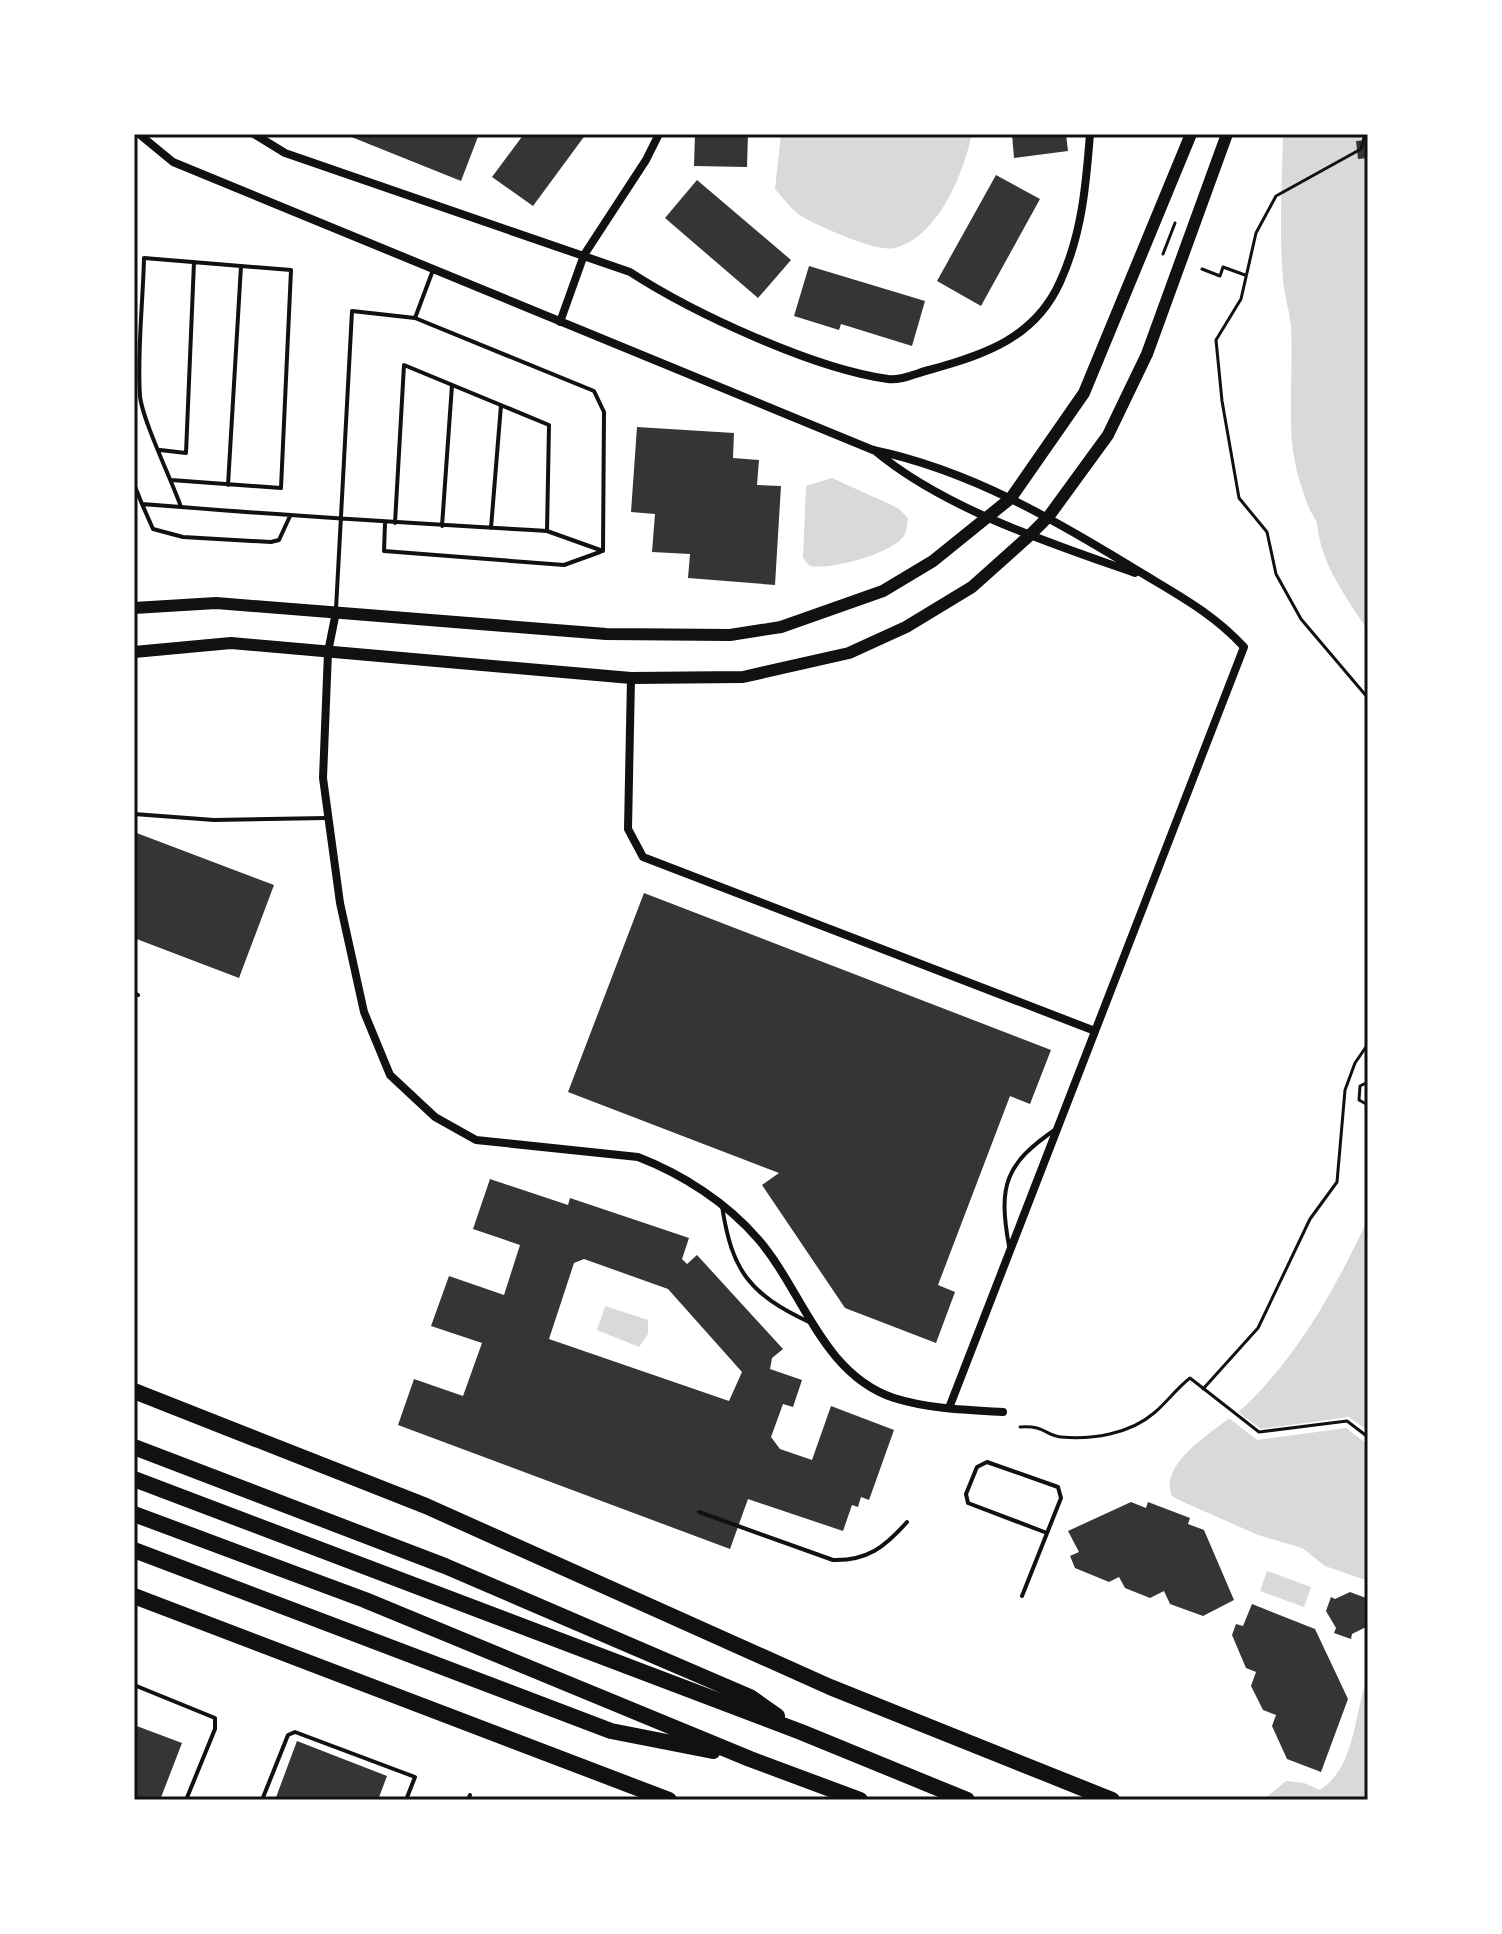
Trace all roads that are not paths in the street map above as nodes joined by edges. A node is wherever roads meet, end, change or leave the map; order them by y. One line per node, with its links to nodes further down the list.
1 (139, 134): 7 (street)
2 (254, 134): 8 (street)
3 (659, 134): 8 (street)
4 (1090, 134): 8 (street)
5 (1191, 134): 21 (main road)
6 (1227, 134): 25 (main road)
7 (150, 138): 11 (street)
8 (584, 255): 13 (street)
9 (194, 262): 10 (lane); 16 (lane); 16 (lane)
10 (241, 266): 20 (lane); 20 (lane)
11 (433, 270): 12 (lane); 13 (street)
12 (415, 318): 27 (lane); 34 (lane)
13 (560, 322): 17 (street)
14 (452, 385): 15 (lane); 29 (lane); 30 (lane)
15 (501, 405): 31 (lane); 32 (lane)
16 (160, 450): 18 (lane)
17 (873, 450): 21 (street); 26 (street)
18 (171, 480): 20 (lane); 23 (lane)
19 (134, 484): 22 (lane)
20 (228, 485)
21 (1011, 498): 25 (street); 26 (main road)
22 (142, 504): 23 (lane); 24 (lane)
23 (181, 507): 24 (lane)
24 (290, 516): 27 (lane)
25 (1049, 516): 33 (main road); 35 (street)
26 (990, 517): 33 (street); 37 (main road)
27 (341, 521): 28 (lane); 37 (lane)
28 (385, 523): 29 (lane); 34 (lane)
29 (395, 523): 30 (lane)
30 (442, 526): 31 (lane)
31 (491, 528): 32 (lane)
32 (547, 531): 34 (lane)
33 (1029, 536): 35 (street); 40 (main road)
34 (603, 551)
35 (1149, 577): 43 (street)
36 (134, 608): 37 (main road)
37 (336, 612): 39 (street)
38 (134, 652): 39 (main road)
39 (328, 652): 40 (main road); 42 (street)
40 (631, 678): 43 (street)
41 (134, 814): 42 (lane)
42 (328, 818): 45 (street)
43 (1095, 1031): 44 (street)
44 (1058, 1128): 46 (street); 46 (lane)
45 (722, 1204): 47 (street); 47 (lane)
46 (1010, 1251): 49 (street)
47 (813, 1324): 49 (street)
48 (134, 1391): 69 (highway)
49 (949, 1408): 50 (street)
50 (1003, 1412)
51 (134, 1447): 61 (highway)
52 (134, 1479): 61 (highway)
53 (699, 1512): 55 (lane)
54 (134, 1514): 62 (highway)
55 (907, 1522)
56 (1047, 1533): 56 (lane); 59 (lane)
57 (134, 1550): 62 (highway)
58 (134, 1596): 66 (highway)
59 (1022, 1596)
60 (134, 1685): 63 (lane)
61 (801, 1732): 68 (highway)
62 (750, 1759): 67 (highway)
63 (186, 1800)
64 (262, 1800): 65 (lane)
65 (406, 1800)
66 (669, 1800)
67 (860, 1800)
68 (967, 1800)
69 (1112, 1800)

